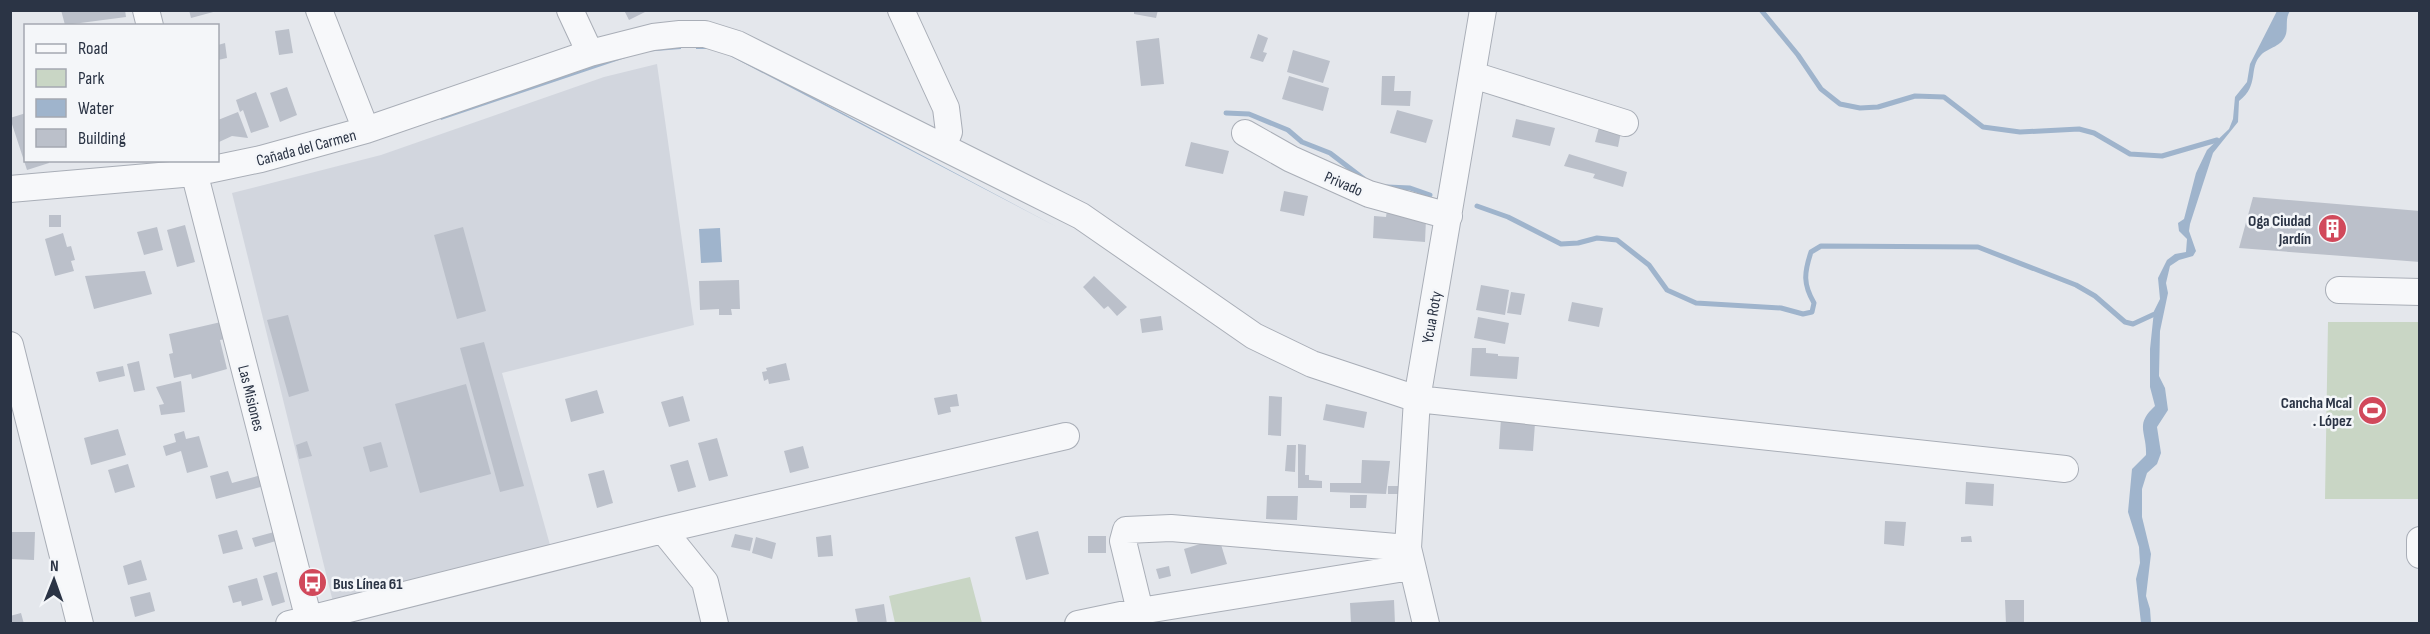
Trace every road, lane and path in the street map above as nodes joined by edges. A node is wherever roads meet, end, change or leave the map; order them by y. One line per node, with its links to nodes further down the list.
1 (319, 10): 8 (street)
2 (570, 10): 5 (street)
3 (901, 10): 10 (street)
4 (1483, 10): 6 (street, Ycua Roty)
5 (590, 53): 8 (street, Cañada del Carmen); 10 (street, Cañada del Carmen)
6 (1473, 75): 7 (street); 13 (street, Ycua Roty)
7 (1625, 123)
8 (366, 130): 11 (street, Cañada del Carmen)
9 (1245, 133): 13 (street, Privado)
10 (944, 147): 17 (street, Cañada del Carmen)
11 (193, 167): 12 (street, Cañada del Carmen); 25 (street, Las Misiones)
12 (11, 187)
13 (1449, 216): 17 (street, Ycua Roty)
14 (2338, 290): 15 (street)
15 (2420, 292)
16 (10, 345): 27 (street)
17 (1417, 399): 19 (street, Cañada del Carmen); 23 (street, Ycua Roty)
18 (1066, 436): 20 (street)
19 (2065, 469)
20 (663, 530): 25 (street); 28 (street)
21 (2420, 540): 22 (street)
22 (2420, 555)
23 (1410, 558): 24 (street); 24 (street); 29 (street, Ycua Roty)
24 (1140, 611): 26 (street)
25 (302, 622)
26 (1085, 623)
27 (80, 624)
28 (716, 624)
29 (1426, 624)

